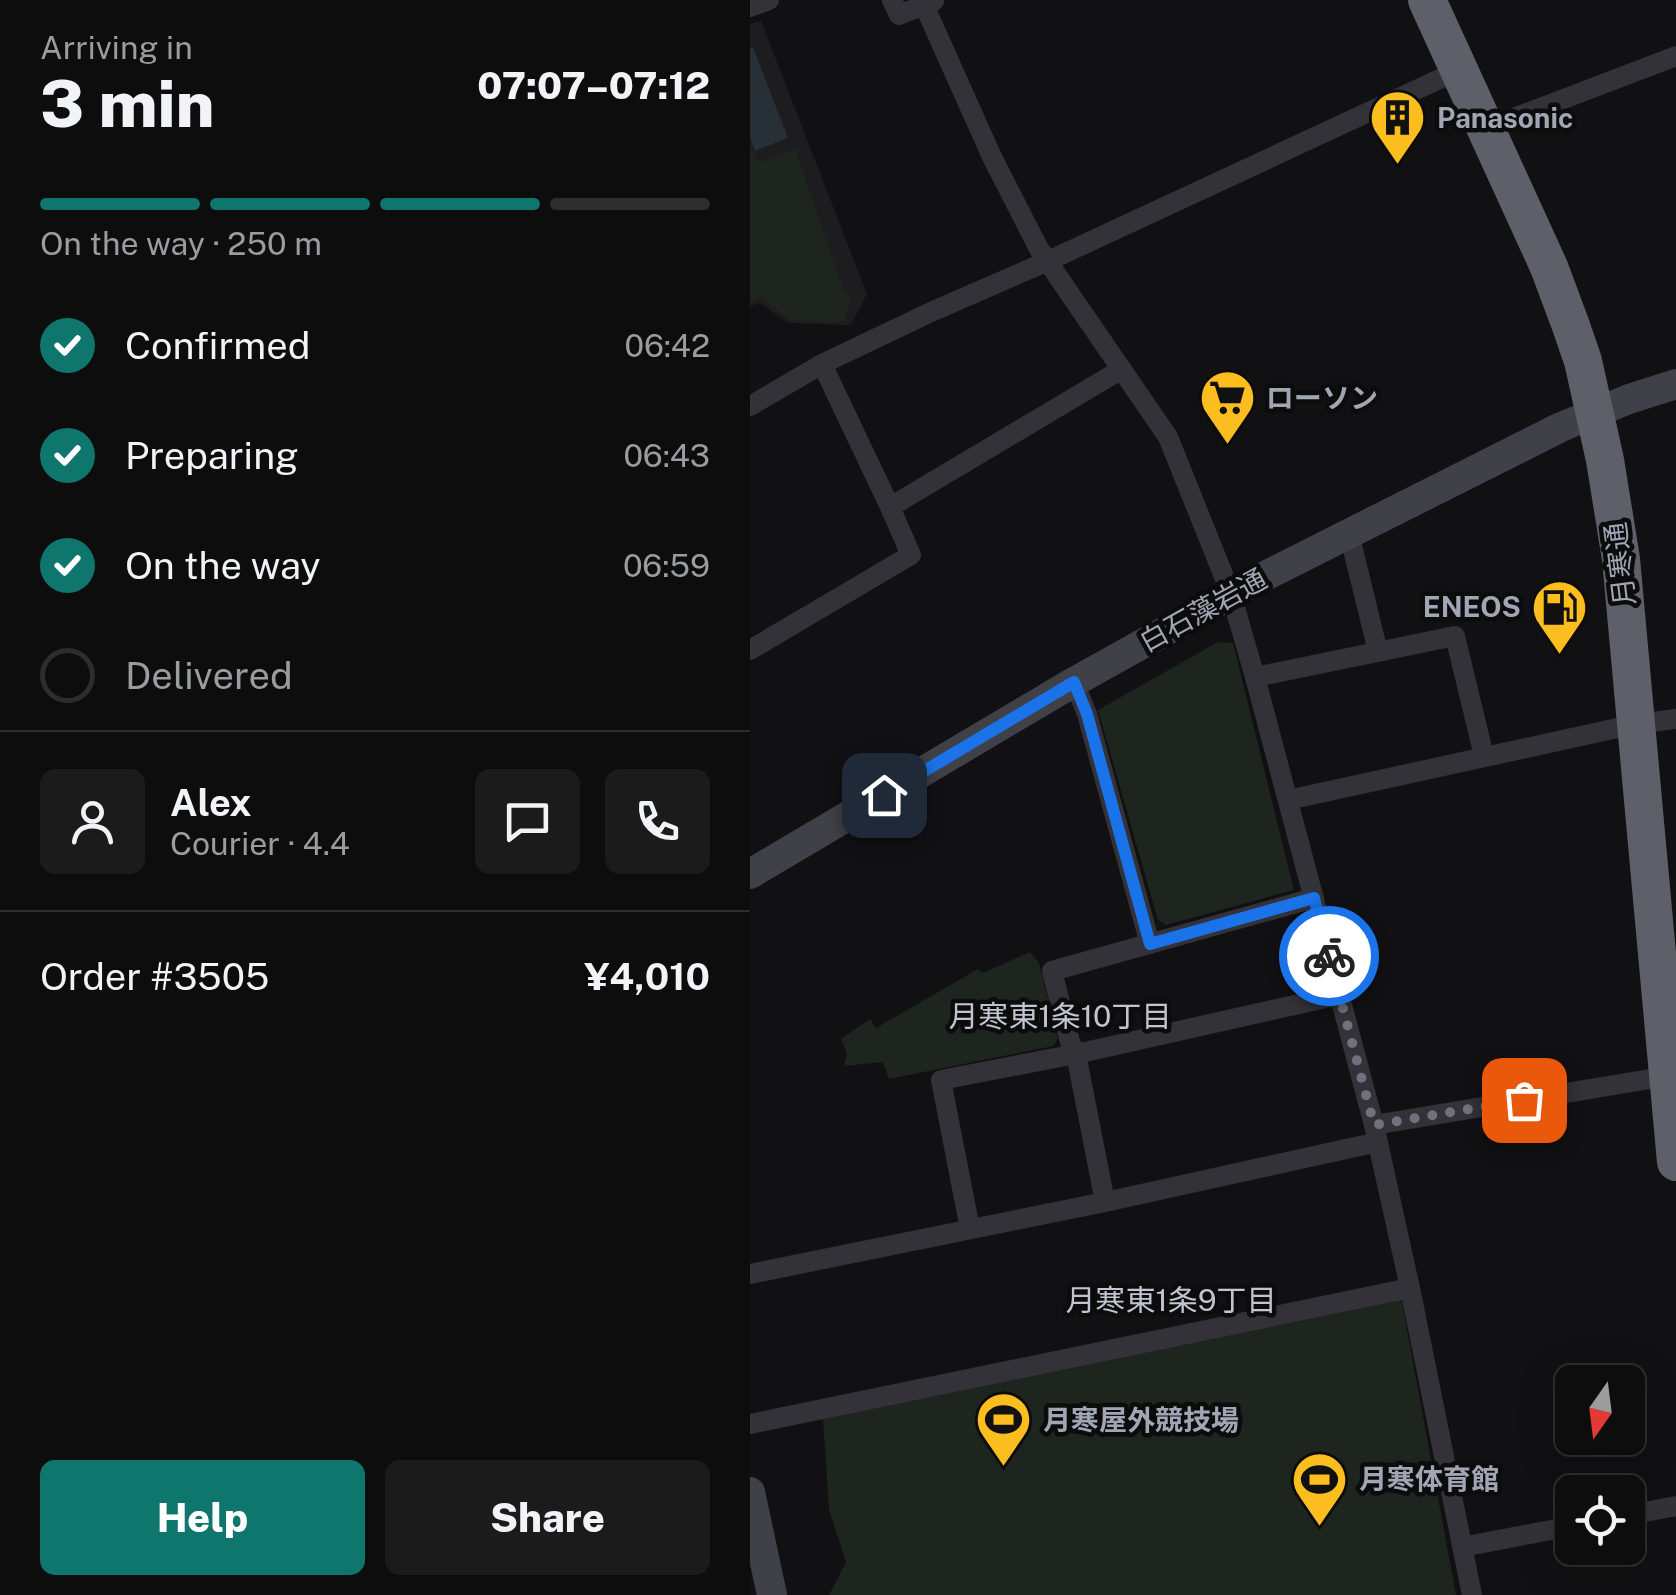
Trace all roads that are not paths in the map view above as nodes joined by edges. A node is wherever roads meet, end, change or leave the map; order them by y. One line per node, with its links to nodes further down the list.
1 (769, 0): 5 (street)
2 (892, 0): 4 (street)
3 (1427, 0): 7 (highway, 月寒通)
4 (930, 2): 9 (street)
5 (750, 7)
6 (1676, 56): 8 (street)
7 (1458, 70): 8 (highway, 月寒通); 9 (street)
8 (1485, 129): 14 (highway, 月寒通)
9 (1048, 261): 10 (street); 11 (street)
10 (822, 364): 13 (street); 15 (street)
11 (1122, 369): 15 (street); 17 (street)
12 (1676, 384): 14 (main road, 白石藻岩通)
13 (750, 406)
14 (1594, 412): 16 (main road, 白石藻岩通); 23 (highway, 月寒通)
15 (890, 508): 18 (street)
16 (1349, 534): 17 (main road, 白石藻岩通); 19 (street)
17 (1231, 594): 20 (street); 21 (main road, 白石藻岩通)
18 (750, 650)
19 (1378, 652): 20 (street); 24 (street)
20 (1256, 677): 25 (street)
21 (1074, 682): 26 (main road, 白石藻岩通); 28 (street)
22 (1676, 719): 23 (street)
23 (1636, 724): 24 (street); 31 (highway, 月寒通)
24 (1484, 756): 25 (street)
25 (1288, 800): 27 (street)
26 (750, 874)
27 (1314, 898): 28 (street); 29 (street)
28 (1150, 944): 30 (street)
29 (1339, 995): 30 (street); 32 (street)
30 (1076, 1054): 34 (street); 35 (street)
31 (1672, 1075): 32 (street); 33 (highway, 月寒通)
32 (1376, 1134): 34 (street); 37 (street)
33 (1676, 1162)
34 (1104, 1202): 35 (street)
35 (970, 1228): 36 (street)
36 (750, 1274)
37 (1410, 1288): 38 (street); 43 (street)
38 (750, 1424)
39 (750, 1492): 44 (main road)
40 (1676, 1506): 41 (street)
41 (1645, 1512)
42 (1555, 1529): 43 (street)
43 (1462, 1547): 45 (street)
44 (772, 1595)
45 (1472, 1595)

